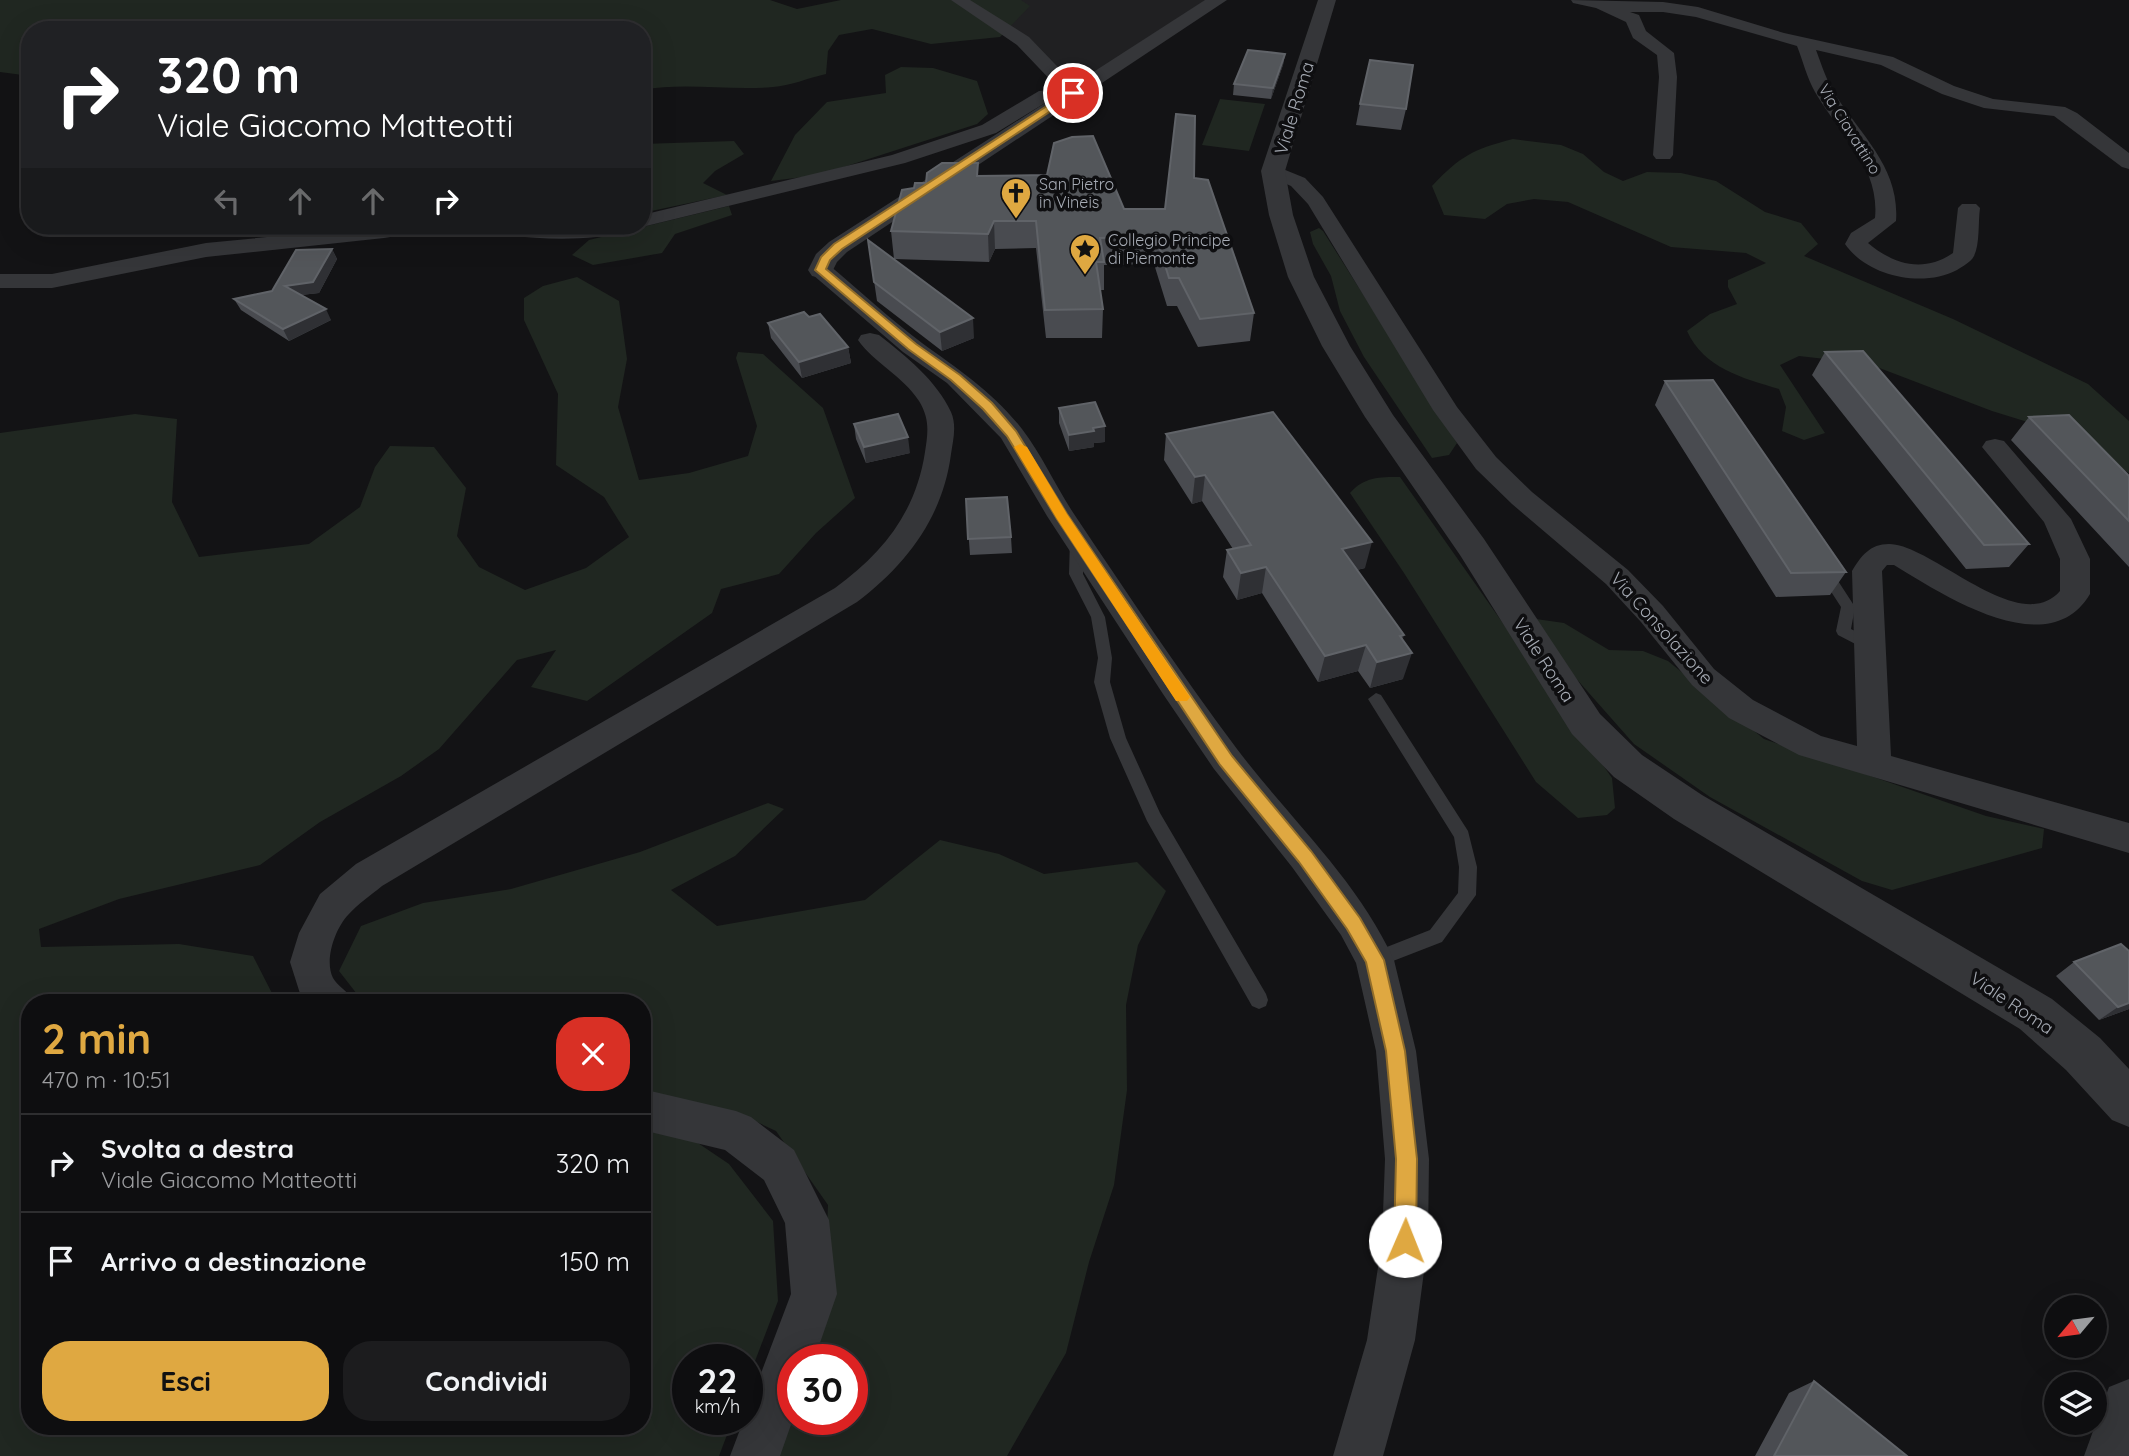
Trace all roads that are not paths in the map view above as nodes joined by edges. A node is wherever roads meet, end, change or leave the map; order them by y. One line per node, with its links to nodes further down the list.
1 (959, 0): 8 (street)
2 (1218, 0): 8 (street)
3 (1327, 0): 11 (street, Viale Roma)
4 (1579, 0): 6 (street)
5 (1680, 4): 6 (street); 7 (street)
6 (1599, 5): 9 (street)
7 (1805, 44): 10 (street); 12 (street, Via Ciavattino)
8 (1073, 93): 13 (street); 15 (street)
9 (1663, 155)
10 (2129, 163)
11 (1273, 171): 22 (street, Via Consolazione); 27 (street, Viale Roma)
12 (1969, 208)
13 (651, 219)
14 (354, 235): 16 (street)
15 (821, 270): 18 (street); 25 (street)
16 (0, 281)
17 (1995, 447): 20 (street)
18 (1077, 539): 24 (street); 26 (lane)
19 (1818, 559): 20 (lane)
20 (1870, 645): 22 (street)
21 (1376, 699): 24 (lane)
22 (1874, 762): 23 (street, Via Consolazione)
23 (2129, 838)
24 (1375, 960): 31 (street)
25 (322, 994)
26 (1259, 1000)
27 (2129, 1103)
28 (651, 1111): 30 (street)
29 (2129, 1407): 32 (street)
30 (755, 1456)
31 (1358, 1456)
32 (2113, 1456)

